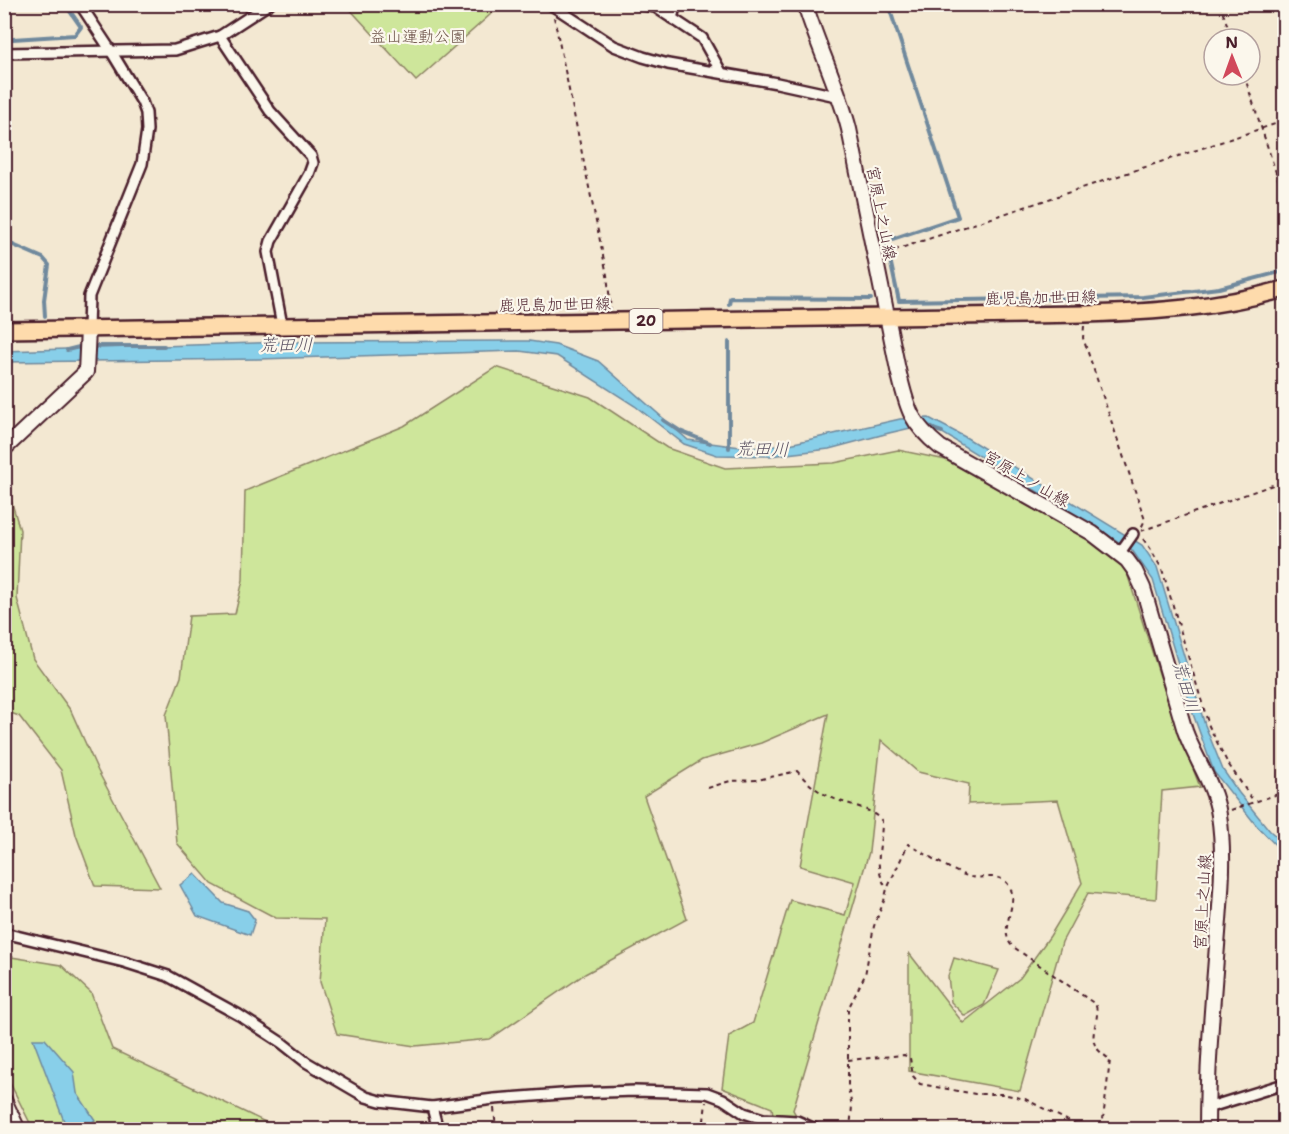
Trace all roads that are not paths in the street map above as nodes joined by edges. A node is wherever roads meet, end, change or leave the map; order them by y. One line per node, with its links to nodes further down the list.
1 (80, 4): 9 (street)
2 (269, 4): 8 (street)
3 (639, 4): 7 (street)
4 (676, 4): 7 (street)
5 (805, 4): 12 (street, 宮原上之山線)
6 (553, 7): 11 (street)
7 (672, 18): 11 (street)
8 (220, 36): 9 (street); 15 (street)
9 (111, 51): 10 (street); 17 (street)
10 (4, 53)
11 (721, 72): 12 (street)
12 (841, 97): 14 (street, 宮原上之山線)
13 (1284, 289): 14 (main road, 鹿児島加世田線 / 20)
14 (888, 317): 15 (main road, 鹿児島加世田線 / 20); 18 (street, 宮原上之山線)
15 (282, 325): 17 (main road, 鹿児島加世田線 / 20)
16 (4, 330): 17 (main road, 鹿児島加世田線 / 20)
17 (88, 336): 19 (street)
18 (920, 429): 21 (street, 宮原上ノ山線)
19 (4, 449)
20 (1136, 533): 21 (street)
21 (1119, 554): 26 (street, 宮原上之山線)
22 (4, 933): 25 (street)
23 (1284, 1084): 26 (street)
24 (4, 1100): 27 (street)
25 (432, 1107): 28 (street); 29 (street)
26 (1207, 1108): 30 (street, 宮原上之山線)
27 (18, 1130)
28 (438, 1130)
29 (817, 1130)
30 (1207, 1130)

